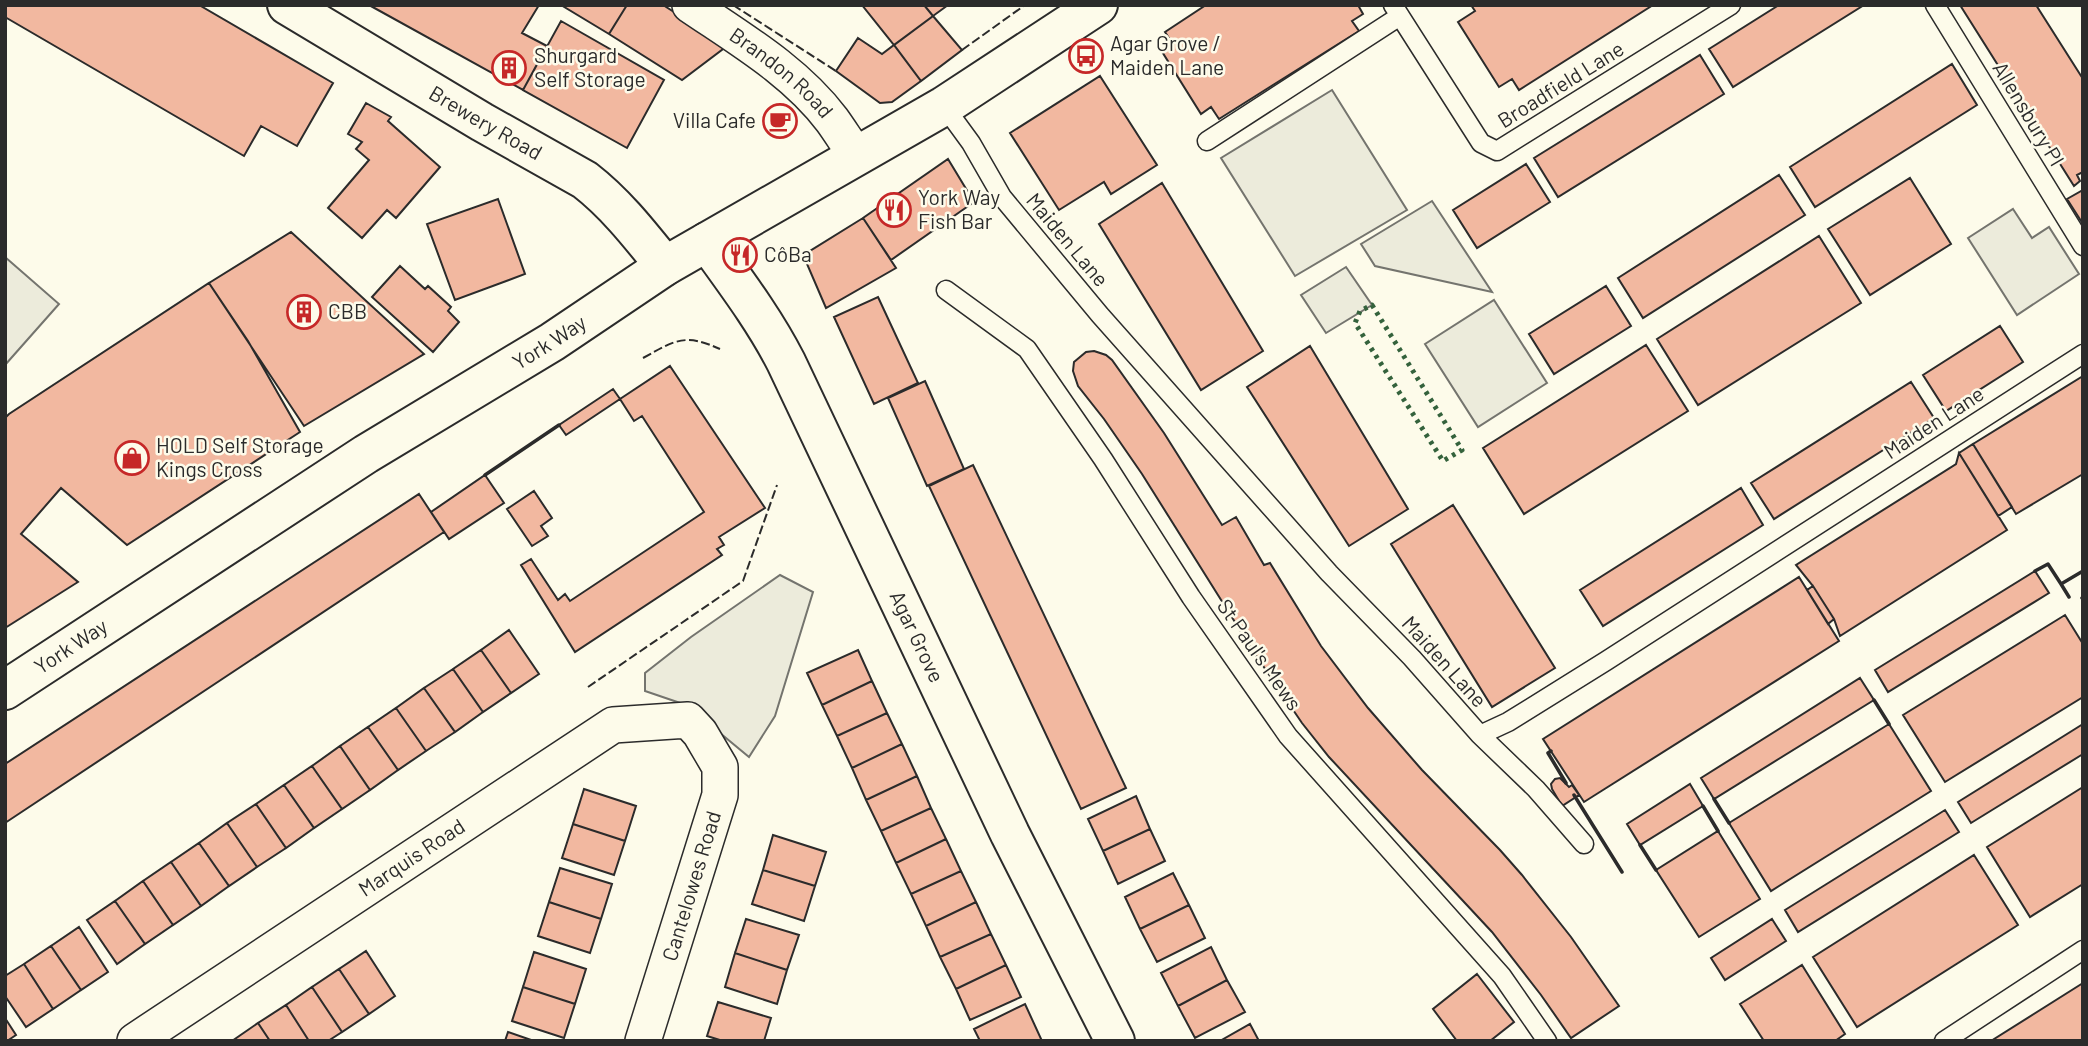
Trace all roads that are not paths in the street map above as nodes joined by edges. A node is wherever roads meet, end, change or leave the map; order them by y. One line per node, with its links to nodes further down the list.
1 (287, 5): 12 (street, Brewery Road)
2 (690, 5): 9 (street, Brandon Road)
3 (1098, 5): 7 (street, York Way)
4 (1731, 5): 6 (lane, Broadfield Lane)
5 (1935, 5): 11 (lane, Allensbury Pl)
6 (1397, 11): 8 (lane)
7 (944, 106): 9 (street, York Way); 17 (lane, Maiden Lane)
8 (1207, 141)
9 (856, 155): 10 (street, York Way)
10 (707, 242): 12 (street, York Way); 22 (street, Agar Grove)
11 (2083, 246)
12 (665, 266): 15 (street, York Way)
13 (946, 290): 23 (lane, St Paul's Mews)
14 (2083, 354): 17 (lane, Maiden Lane)
15 (5, 690)
16 (700, 733): 20 (street, Marquis Road); 21 (street, Cantelowes Road)
17 (1479, 735): 18 (lane)
18 (1584, 844)
19 (2083, 950): 24 (lane)
20 (135, 1041)
21 (643, 1041)
22 (1115, 1041)
23 (1547, 1041)
24 (1944, 1041)

